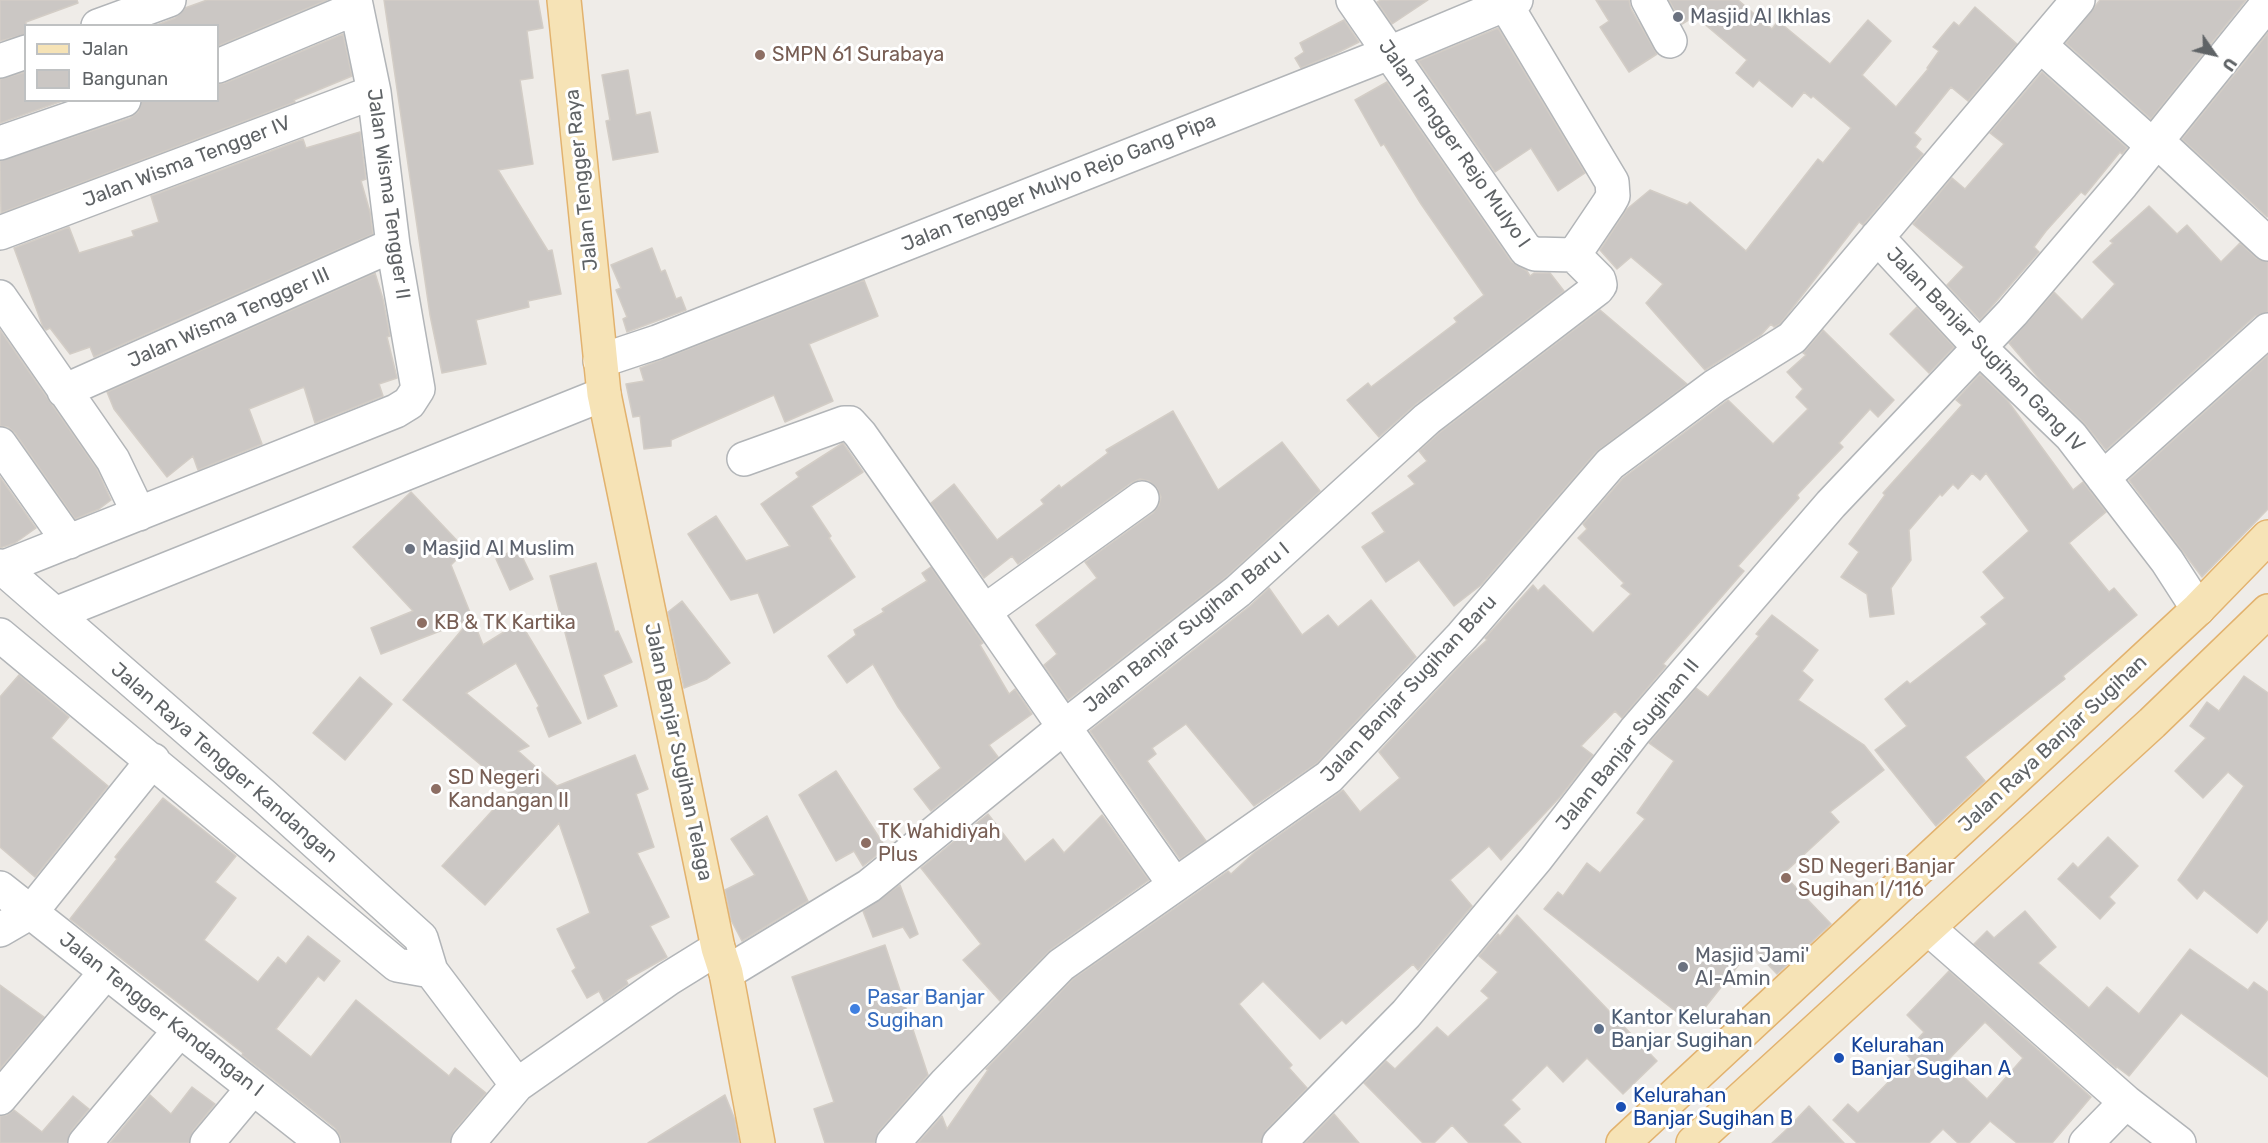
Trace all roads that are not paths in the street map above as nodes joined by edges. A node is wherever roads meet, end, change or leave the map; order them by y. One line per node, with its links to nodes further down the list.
1 (170, 0): 9 (street)
2 (564, 0): 28 (main road, Jalan Tengger Raya)
3 (1353, 0): 13 (street, Jalan Tengger Rejo Mulyo I)
4 (1648, 0): 10 (street)
5 (2078, 0): 11 (street, Jalan Banjar Sugihan Baru)
6 (1508, 1): 13 (street, Jalan Tengger Mulyo Rejo Gang Pipa); 24 (street)
7 (2268, 3): 19 (street, Jalan Banjar Sugihan II)
8 (356, 4): 15 (street); 16 (street, Jalan Wisma Tengger II)
9 (104, 24)
10 (1670, 41)
11 (2040, 45): 19 (street); 22 (street, Jalan Banjar Sugihan Baru)
12 (24, 53): 14 (street)
13 (1389, 53): 24 (street, Jalan Tengger Rejo Mulyo I); 28 (street, Jalan Tengger Mulyo Rejo Gang Pipa)
14 (0, 61)
15 (219, 66)
16 (374, 92): 20 (street, Jalan Wisma Tengger IV); 23 (street, Jalan Wisma Tengger II)
17 (118, 102): 18 (street)
18 (0, 143)
19 (2155, 144): 21 (street); 27 (street, Jalan Banjar Sugihan II)
20 (0, 233)
21 (2265, 234)
22 (1878, 237): 27 (street, Jalan Banjar Sugihan Gang IV); 48 (street, Jalan Banjar Sugihan Baru)
23 (393, 245): 29 (street, Jalan Wisma Tengger III); 35 (street, Jalan Wisma Tengger II)
24 (1574, 255): 44 (street, Jalan Banjar Sugihan Baru I)
25 (0, 297): 29 (street)
26 (2268, 330): 33 (street)
27 (1980, 348): 33 (street, Jalan Banjar Sugihan Gang IV); 67 (street, Jalan Banjar Sugihan II)
28 (600, 361): 30 (main road, Jalan Banjar Sugihan Telaga)
29 (64, 392): 35 (street)
30 (604, 394): 42 (street); 53 (main road, Jalan Banjar Sugihan Telaga)
31 (0, 444): 37 (street)
32 (744, 459): 40 (street)
33 (2103, 477): 39 (street, Jalan Banjar Sugihan Gang IV)
34 (1142, 498): 40 (street)
35 (139, 514): 37 (street)
36 (2268, 537): 39 (main road, Jalan Raya Banjar Sugihan)
37 (69, 542): 38 (street)
38 (1, 567): 42 (street, Jalan Raya Tengger Kandangan)
39 (2198, 609): 68 (main road, Jalan Raya Banjar Sugihan)
40 (985, 611): 44 (street)
41 (2268, 611): 51 (main road)
42 (55, 614): 46 (street, Jalan Raya Tengger Kandangan)
43 (1, 636): 45 (street, Jalan Raya Tengger Kandangan)
44 (1063, 728): 48 (street); 53 (street, Jalan Banjar Sugihan Baru I)
45 (153, 760): 47 (street, Jalan Raya Tengger Kandangan); 50 (street)
46 (263, 795): 47 (street); 54 (street, Jalan Raya Tengger Kandangan)
47 (236, 830): 54 (street, Jalan Raya Tengger Kandangan)
48 (1175, 885): 66 (street, Jalan Banjar Sugihan Baru)
49 (0, 888): 50 (street, Jalan Tengger Kandangan I)
50 (31, 912): 52 (street); 55 (street, Jalan Tengger Kandangan I)
51 (1928, 928): 60 (street); 69 (main road)
52 (0, 930)
53 (722, 961): 57 (street, Jalan Banjar Sugihan Baru I); 65 (main road, Jalan Banjar Sugihan Telaga)
54 (431, 971): 57 (street, Jalan Raya Tengger Kandangan)
55 (106, 972): 56 (street, Jalan Tengger Kandangan I); 59 (street)
56 (180, 1030): 58 (street, Jalan Tengger Kandangan I); 61 (street)
57 (517, 1085): 64 (street, Jalan Banjar Sugihan Baru I)
58 (253, 1088): 62 (street); 63 (street, Jalan Tengger Kandangan I)
59 (0, 1098)
60 (2126, 1102): 70 (street); 71 (street)
61 (85, 1143)
62 (207, 1143)
63 (323, 1143)
64 (468, 1143)
65 (758, 1143)
66 (893, 1143)
67 (1279, 1143)
68 (1623, 1143)
69 (1693, 1143)
70 (2086, 1143)
71 (2179, 1143)

